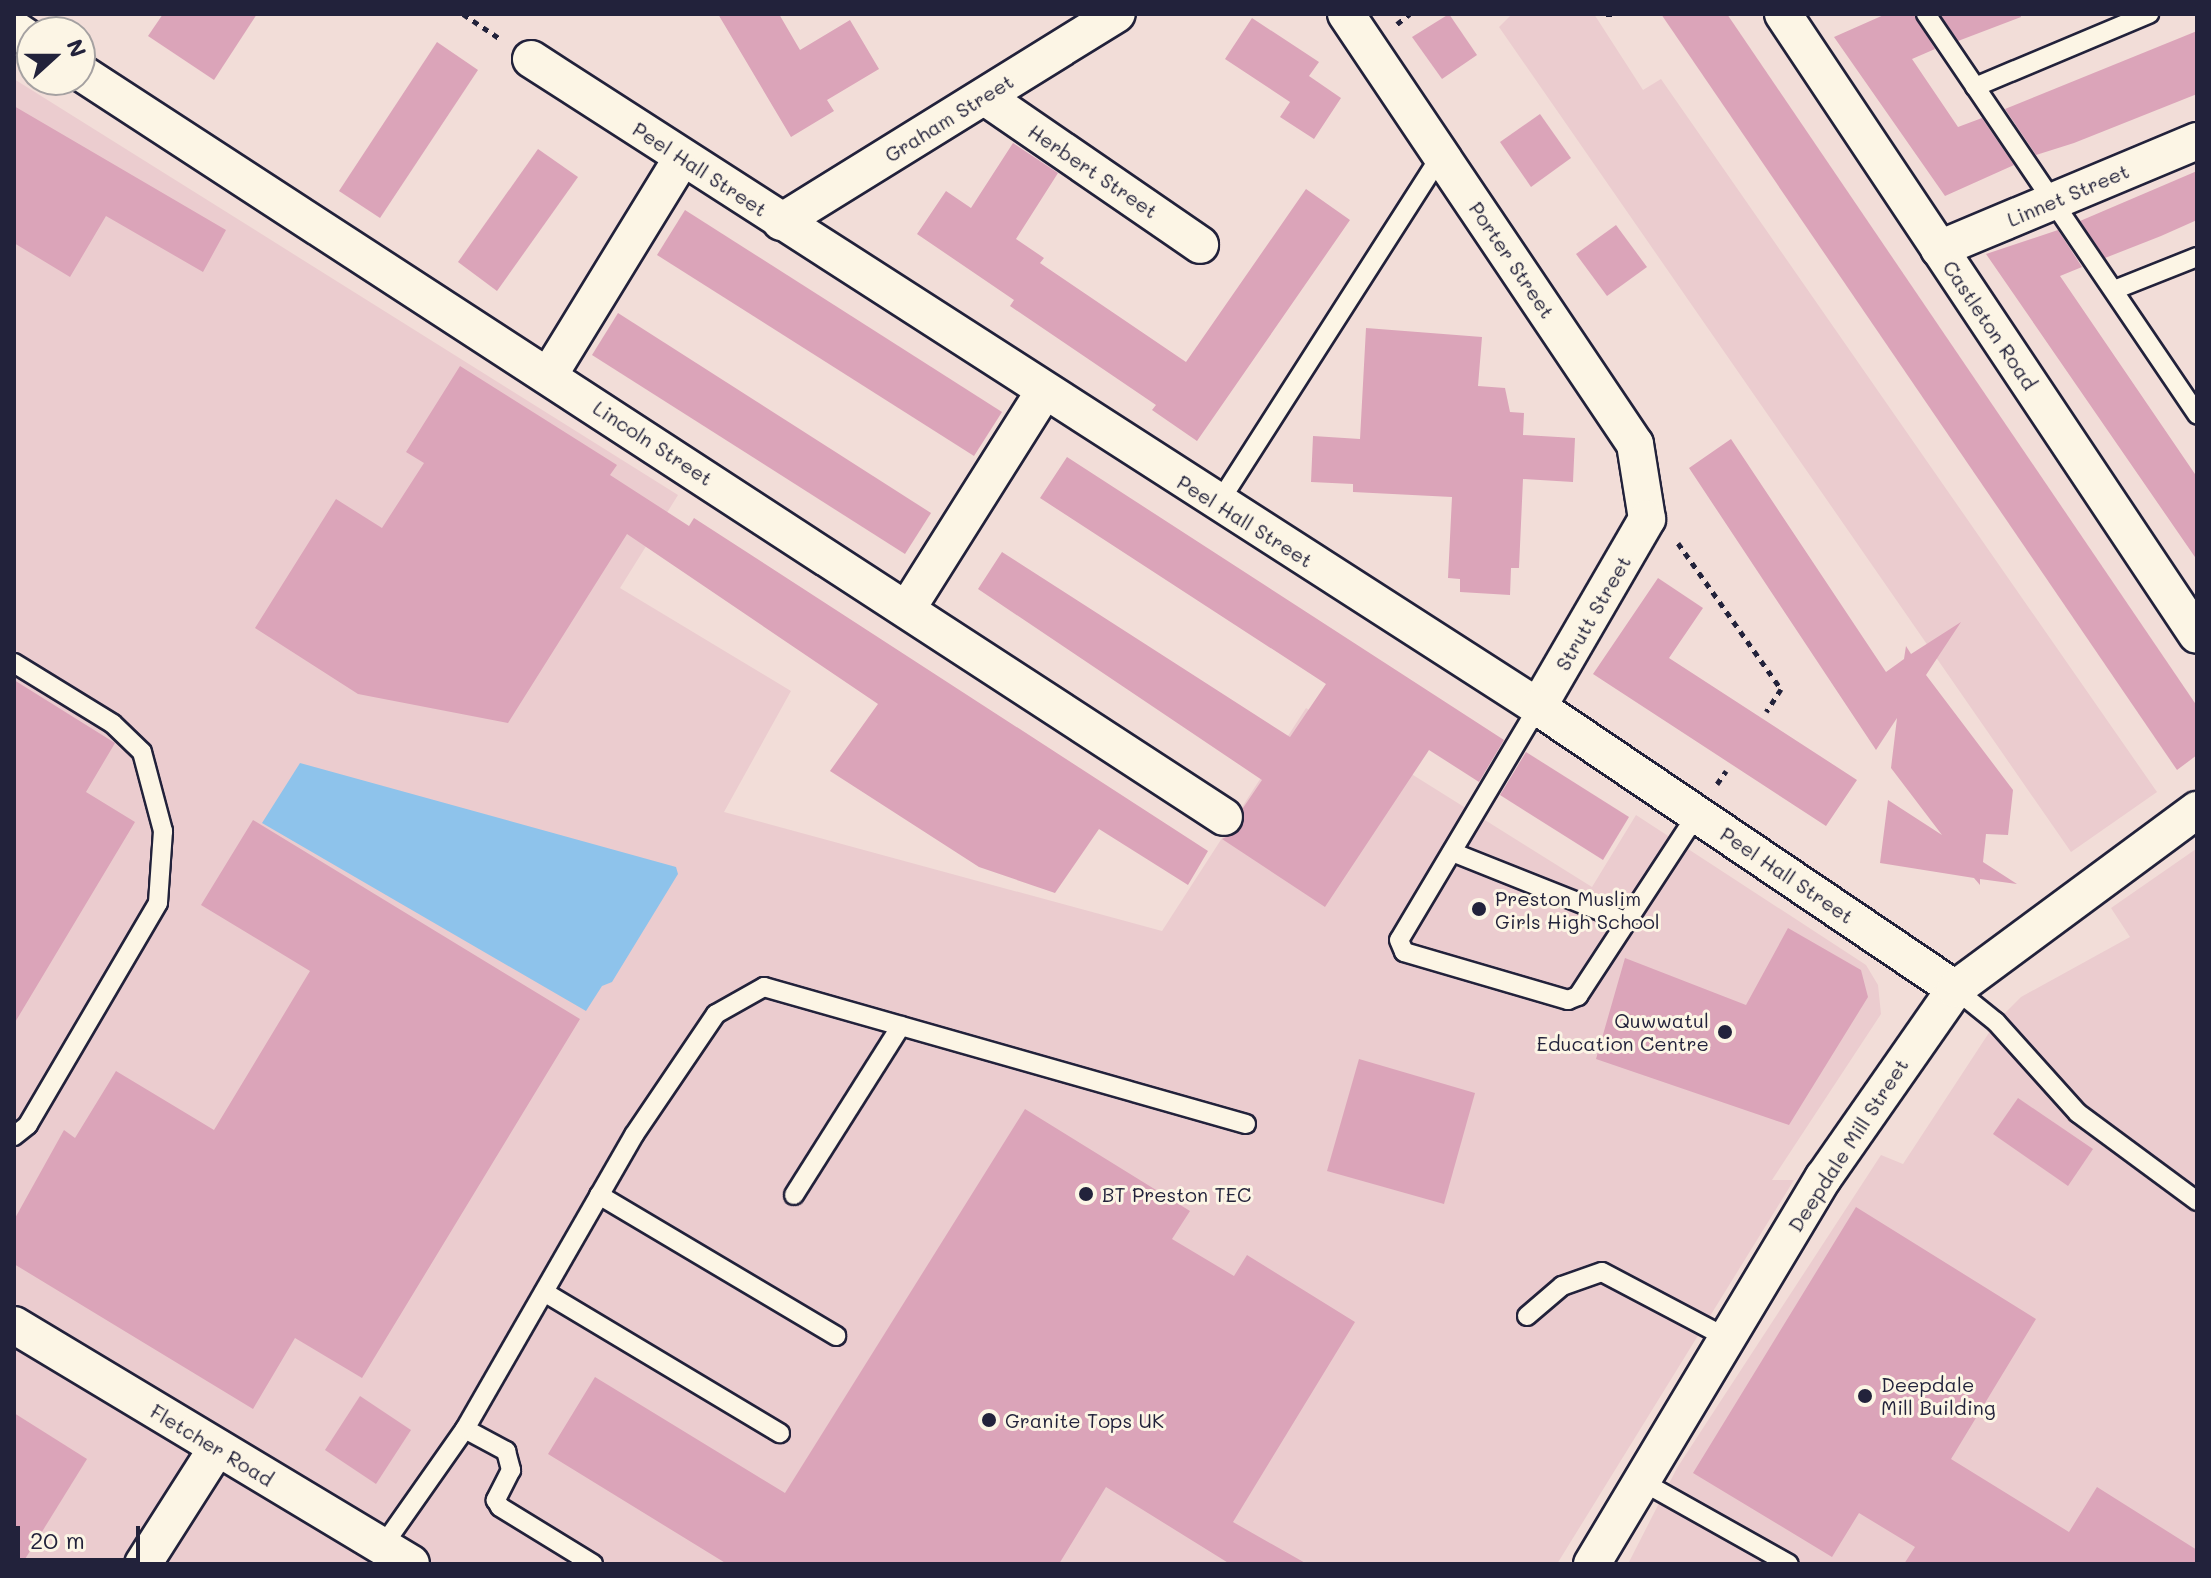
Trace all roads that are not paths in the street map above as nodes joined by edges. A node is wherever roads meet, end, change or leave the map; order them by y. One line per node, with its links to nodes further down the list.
1 (1117, 14): 9 (street, Graham Street)
2 (1346, 14): 11 (street, Porter Street)
3 (1926, 14): 8 (lane)
4 (2149, 14): 8 (lane)
5 (1787, 15): 16 (street, Castleton Road)
6 (531, 59): 12 (street, Peel Hall Street)
7 (96, 82): 19 (street, Lincoln Street)
8 (1975, 87): 13 (lane)
9 (985, 97): 14 (street, Graham Street); 15 (street, Herbert Street)
10 (2197, 141): 13 (street, Linnet Street)
11 (1441, 155): 22 (lane); 23 (street, Porter Street)
12 (682, 158): 14 (street, Peel Hall Street); 19 (street)
13 (2054, 201): 16 (street, Linnet Street); 18 (lane)
14 (781, 222): 20 (street, Peel Hall Street)
15 (1200, 245)
16 (1939, 249): 25 (street, Castleton Road)
17 (2197, 257): 18 (lane)
18 (2114, 290): 21 (lane)
19 (549, 375): 24 (street, Lincoln Street)
20 (1043, 393): 22 (street, Peel Hall Street); 24 (street)
21 (2197, 415)
22 (1218, 504): 27 (street, Peel Hall Street)
23 (1645, 506): 27 (street, Strutt Street)
24 (907, 609): 30 (street, Lincoln Street)
25 (2197, 635)
26 (14, 663): 36 (lane)
27 (1538, 707): 28 (street, Peel Hall Street); 31 (lane)
28 (1697, 814): 32 (lane); 33 (street, Peel Hall Street)
29 (2188, 816): 33 (street, Deepdale Mill Street)
30 (1224, 817)
31 (1452, 852): 32 (lane); 32 (lane)
32 (1625, 921)
33 (1955, 989): 39 (lane); 44 (street, Deepdale Mill Street)
34 (901, 1026): 35 (lane); 37 (lane); 38 (lane)
35 (1246, 1124)
36 (14, 1136)
37 (599, 1195): 40 (lane); 43 (lane)
38 (794, 1195)
39 (2197, 1201)
40 (544, 1292): 45 (lane); 46 (lane)
41 (1527, 1316): 44 (lane)
42 (14, 1325): 47 (street, Fletcher Road)
43 (836, 1336)
44 (1731, 1340): 48 (street, Deepdale Mill Street)
45 (465, 1429): 49 (lane); 51 (lane)
46 (780, 1433)
47 (217, 1448): 49 (street, Fletcher Road); 50 (street)
48 (1643, 1482): 52 (street, Deepdale Mill Street); 53 (lane)
49 (397, 1555)
50 (143, 1564)
51 (593, 1564)
52 (1592, 1564)
53 (1789, 1564)

